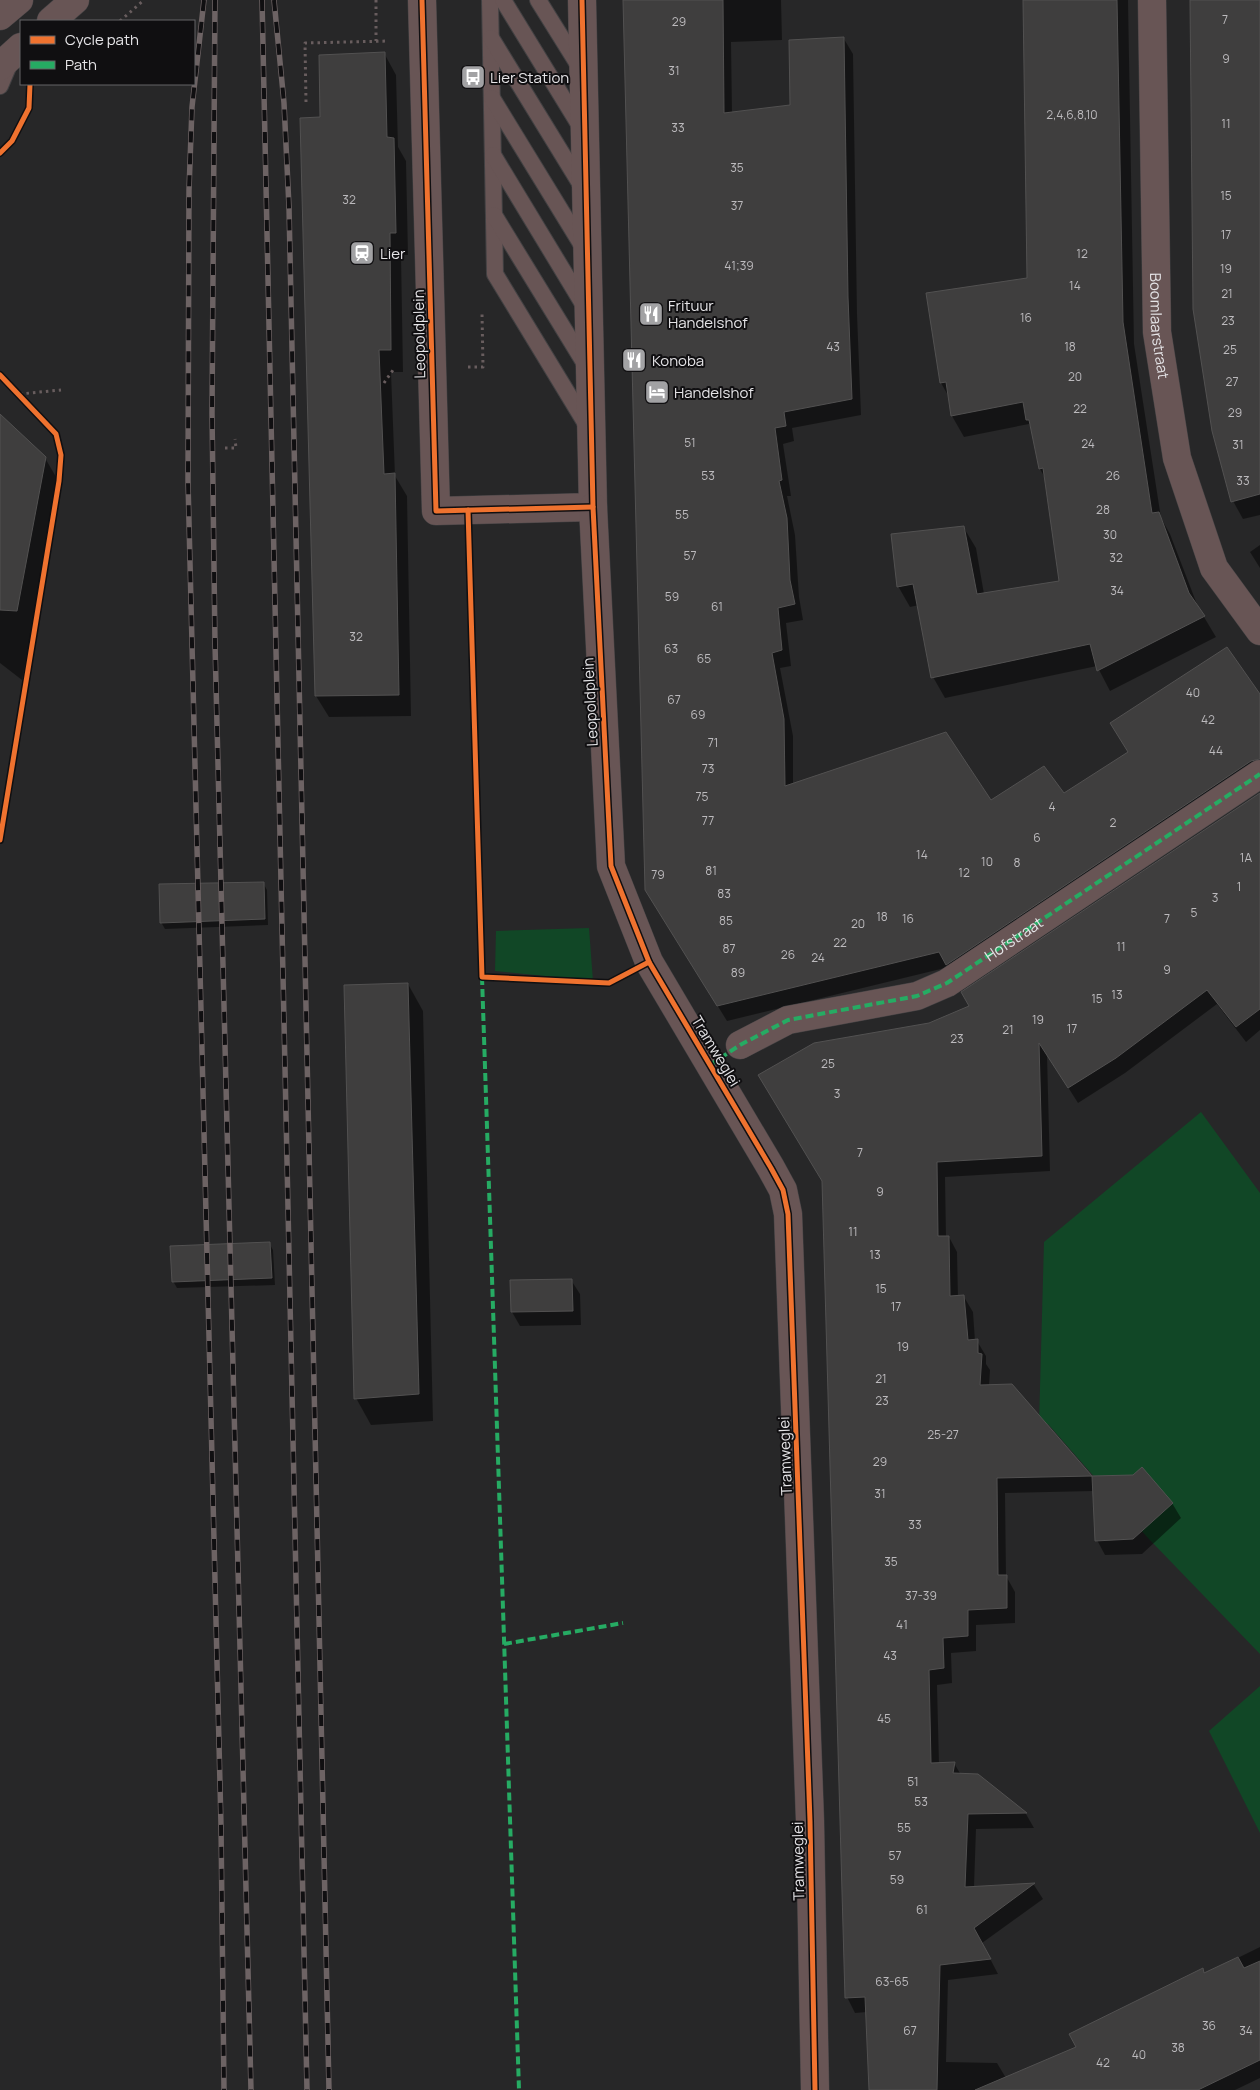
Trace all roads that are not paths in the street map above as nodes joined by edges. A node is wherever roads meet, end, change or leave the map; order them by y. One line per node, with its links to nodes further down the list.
1 (19, 0): 9 (street)
2 (75, 0): 10 (street)
3 (422, 0): 24 (street, Leopoldplein)
4 (490, 0): 11 (lane)
5 (503, 0): 16 (lane)
6 (538, 0): 13 (lane)
7 (1152, 0): 25 (street, Boomlaarstraat)
8 (579, 5): 13 (street, Leopoldplein)
9 (0, 16)
10 (51, 20)
11 (490, 36): 15 (lane); 18 (lane)
12 (12, 55): 14 (lane)
13 (583, 73): 16 (street, Leopoldplein)
14 (0, 86)
15 (491, 96): 17 (lane); 20 (lane)
16 (584, 133): 18 (street, Leopoldplein)
17 (493, 155): 19 (lane); 21 (lane)
18 (585, 192): 20 (street, Leopoldplein)
19 (494, 214): 22 (lane); 23 (lane)
20 (586, 252): 21 (street, Leopoldplein)
21 (588, 312): 22 (street, Leopoldplein)
22 (589, 371): 23 (street, Leopoldplein)
23 (590, 430): 24 (street, Leopoldplein)
24 (593, 507): 27 (street, Leopoldplein)
25 (1260, 631)
26 (1260, 774): 28 (street, Hofstraat)
27 (611, 866): 29 (street, Tramweglei)
28 (740, 1045)
29 (815, 2090)

